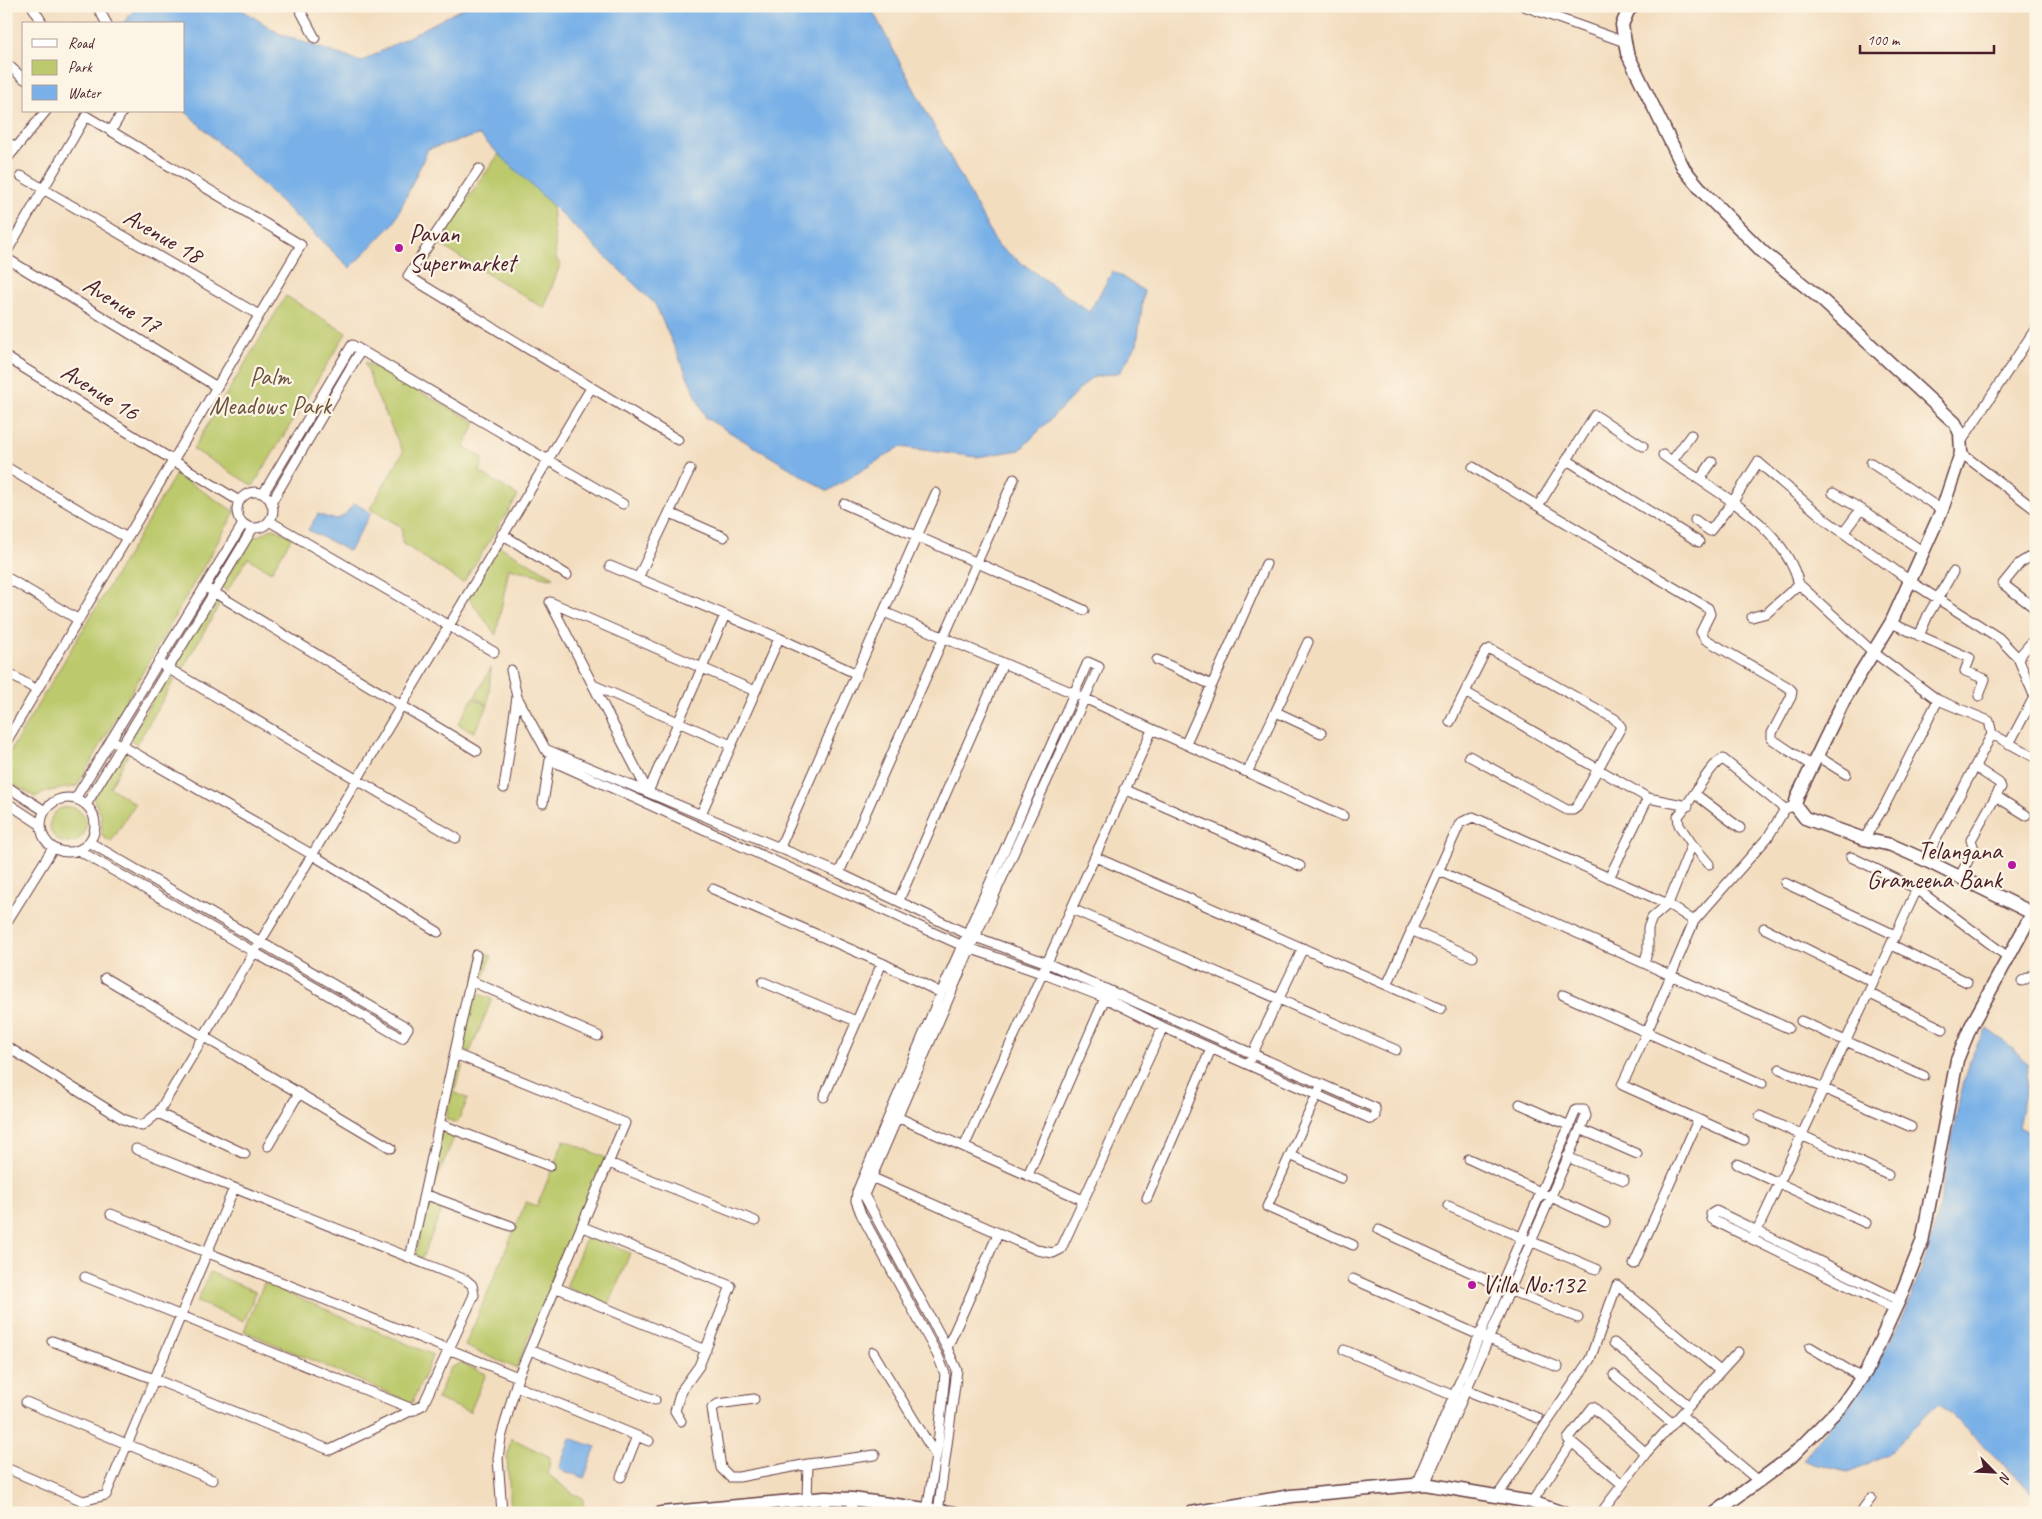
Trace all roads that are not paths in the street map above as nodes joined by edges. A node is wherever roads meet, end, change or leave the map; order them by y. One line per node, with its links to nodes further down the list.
1 (32, 6): 6 (street)
2 (96, 6): 7 (street)
3 (298, 6): 8 (street)
4 (1524, 6): 9 (street)
5 (1633, 6): 9 (main road)
6 (42, 22)
7 (106, 22)
8 (315, 38)
9 (1625, 42): 32 (main road)
10 (6, 63): 11 (street)
11 (22, 77)
12 (45, 112): 16 (street)
13 (122, 112): 14 (street)
14 (111, 131): 20 (street); 23 (street)
15 (6, 141): 16 (street)
16 (16, 148): 17 (street)
17 (6, 160)
18 (479, 169): 28 (street)
19 (21, 176): 20 (street, Avenue 18)
20 (45, 190): 21 (street); 23 (street, Avenue 18)
21 (6, 253)
22 (6, 258): 27 (street, Avenue 17)
23 (259, 315): 27 (street)
24 (2036, 328): 32 (street)
25 (361, 350): 34 (street); 47 (street); 49 (street)
26 (6, 357): 36 (street, Avenue 16)
27 (217, 387): 36 (street)
28 (591, 388): 30 (street); 34 (street)
29 (1691, 434): 37 (street)
30 (678, 440)
31 (1643, 446): 35 (street)
32 (1961, 447): 55 (main road); 56 (street)
33 (1663, 455): 37 (street)
34 (548, 460): 51 (street); 63 (street)
35 (1567, 460): 53 (street); 67 (street)
36 (173, 461): 48 (street, Avenue 16); 66 (street)
37 (1672, 461): 44 (street)
38 (1712, 462): 44 (street)
39 (1871, 463): 55 (street)
40 (6, 467): 66 (street)
41 (1472, 467): 53 (street)
42 (690, 469): 57 (street)
43 (1014, 479): 70 (street)
44 (1700, 479): 50 (street)
45 (936, 493): 64 (street)
46 (1833, 493): 54 (street)
47 (263, 494): 48 (street); 49 (street)
48 (239, 501): 60 (street)
49 (271, 503): 59 (street)
50 (1732, 503): 58 (street); 62 (street); 78 (street)
51 (623, 504)
52 (844, 504): 64 (street)
53 (1538, 506): 135 (street)
54 (1861, 510): 62 (street); 68 (street)
55 (1942, 510): 68 (main road)
56 (2036, 510)
57 (670, 513): 65 (street); 76 (street)
58 (1695, 520)
59 (269, 521): 61 (street); 89 (street)
60 (243, 524): 61 (street); 79 (street)
61 (253, 528): 80 (street)
62 (1844, 532): 77 (street)
63 (502, 534): 74 (street); 89 (street)
64 (917, 536): 70 (street); 84 (street)
65 (724, 537)
66 (127, 538): 87 (street)
67 (1699, 542)
68 (1922, 552): 77 (main road)
69 (2036, 553): 82 (street)
70 (977, 562): 83 (street); 93 (street)
71 (1266, 564): 106 (street)
72 (610, 566): 76 (street)
73 (1953, 572): 81 (street)
74 (567, 575)
75 (6, 577): 87 (street)
76 (638, 578): 85 (street)
77 (1910, 581): 81 (street); 88 (main road)
78 (1799, 584): 86 (street); 96 (street)
79 (204, 587): 80 (street); 99 (street)
80 (213, 592): 101 (street); 117 (street)
81 (1938, 600): 90 (street); 97 (street)
82 (2036, 609)
83 (1084, 610)
84 (884, 612): 93 (street); 105 (street)
85 (725, 615): 92 (street); 102 (street)
86 (1752, 617)
87 (78, 620): 108 (street)
88 (1890, 623): 90 (street); 96 (main road)
89 (449, 625): 95 (street); 117 (street)
90 (1919, 636): 112 (street)
91 (2036, 637): 97 (street)
92 (779, 638): 105 (street); 109 (street)
93 (943, 638): 100 (street); 174 (street)
94 (1308, 642): 118 (street)
95 (494, 652)
96 (1873, 652): 115 (street); 135 (main road)
97 (2018, 658): 116 (street)
98 (1157, 660): 106 (street)
99 (159, 663): 101 (street); 124 (street)
100 (1003, 663): 111 (street); 180 (street)
101 (168, 667): 128 (street); 140 (street)
102 (702, 668): 107 (street); 109 (street); 119 (street)
103 (511, 670): 113 (street)
104 (6, 672): 108 (street)
105 (856, 674): 165 (street)
106 (1212, 685): 126 (street)
107 (593, 686): 119 (street); 144 (street)
108 (37, 690): 125 (street)
109 (755, 692): 129 (street)
110 (1465, 692): 120 (street); 136 (street); 136 (street)
111 (1073, 693): 114 (street); 114 (street); 189 (street)
112 (1979, 696)
113 (517, 697): 130 (street); 142 (street)
114 (1085, 698): 121 (street); 189 (street)
115 (1938, 700): 123 (street); 161 (street)
116 (2034, 700): 127 (street)
117 (401, 705): 131 (street); 140 (street)
118 (1276, 712): 122 (street); 138 (street)
119 (678, 722): 129 (street); 144 (street)
120 (1450, 722)
121 (1152, 730): 126 (street); 143 (street)
122 (1321, 732)
123 (1992, 734): 127 (street); 137 (street)
124 (112, 740): 128 (street); 148 (street)
125 (6, 742)
126 (1186, 744): 138 (street)
127 (2009, 744): 133 (street)
128 (121, 745): 151 (street); 167 (street)
129 (731, 745): 155 (street)
130 (546, 749): 134 (street); 144 (street)
131 (477, 751)
132 (1469, 756): 136 (street)
133 (2036, 758)
134 (550, 760): 150 (street); 193 (street)
135 (1814, 761): 139 (street); 153 (main road)
136 (1599, 768): 147 (street)
137 (1975, 768): 146 (street); 170 (street)
138 (1248, 771): 157 (street)
139 (1846, 774)
140 (357, 779): 160 (street); 167 (street)
141 (6, 786): 154 (street)
142 (504, 788)
143 (1124, 789): 168 (street); 172 (street)
144 (648, 792): 155 (street)
145 (1695, 794): 152 (street); 153 (street); 159 (street)
146 (1997, 797): 156 (street); 175 (street)
147 (1648, 798): 152 (street); 176 (street)
148 (75, 799): 151 (street); 154 (street)
149 (6, 802): 158 (street)
150 (543, 803)
151 (86, 805): 162 (street)
152 (1688, 806): 163 (street)
153 (1790, 807): 161 (main road); 184 (street)
154 (45, 811): 158 (street)
155 (701, 814): 165 (street)
156 (2026, 815)
157 (1343, 816)
158 (41, 825): 164 (street)
159 (1740, 828)
160 (456, 838)
161 (1864, 839): 170 (main road)
162 (89, 842): 166 (street); 191 (street)
163 (1692, 844): 171 (street); 181 (street)
164 (53, 848): 166 (street); 185 (street)
165 (780, 848): 174 (street)
166 (78, 850): 195 (street)
167 (311, 854): 188 (street); 191 (street)
168 (1095, 857): 182 (street); 194 (street)
169 (1851, 857): 179 (street)
170 (1926, 860): 175 (main road)
171 (1709, 864)
172 (1300, 866)
173 (1439, 871): 176 (street); 187 (street); 201 (street)
174 (838, 873): 180 (street)
175 (1960, 876): 183 (main road)
176 (1609, 878): 181 (street)
177 (1784, 883): 190 (street)
178 (713, 889): 199 (street)
179 (1917, 889): 190 (street); 198 (street)
180 (899, 900): 189 (street)
181 (1668, 904): 184 (street); 201 (street)
182 (1072, 909): 200 (street); 216 (street)
183 (2034, 915): 198 (main road)
184 (1694, 921): 204 (street)
185 (6, 923)
186 (1764, 928): 209 (street)
187 (1412, 930): 197 (street); 211 (street)
188 (438, 932)
189 (971, 935): 193 (street); 200 (street)
190 (1895, 935): 192 (street)
191 (260, 941): 195 (street); 195 (street)
192 (1892, 945): 209 (street); 210 (street)
193 (966, 947): 203 (street); 212 (street); 243 (street)
194 (1303, 948): 211 (street); 216 (street)
195 (254, 951): 224 (street)
196 (476, 955): 206 (street)
197 (1473, 957)
198 (2008, 957): 294 (main road)
199 (882, 962): 212 (street); 218 (street)
200 (1047, 962): 203 (street); 231 (street)
201 (1644, 963): 204 (street)
202 (2036, 973): 207 (street)
203 (1044, 974): 215 (street); 252 (street)
204 (1670, 975): 221 (street); 223 (street)
205 (105, 978): 224 (street)
206 (471, 981): 225 (street); 230 (street)
207 (2022, 981)
208 (763, 982): 218 (street)
209 (1873, 982): 213 (street)
210 (1967, 982)
211 (1387, 985): 217 (street)
212 (941, 993): 331 (street)
213 (1868, 993): 222 (street); 226 (street)
214 (1563, 995): 223 (street)
215 (1105, 998): 220 (street); 263 (street)
216 (1277, 1000): 229 (street); 231 (street)
217 (1441, 1009)
218 (856, 1021): 239 (street)
219 (1800, 1021): 226 (street)
220 (1163, 1027): 228 (street); 274 (street)
221 (1788, 1028)
222 (1944, 1028)
223 (1648, 1032): 235 (street); 244 (street)
224 (203, 1035): 238 (street); 241 (street)
225 (598, 1036)
226 (1845, 1042): 234 (street); 237 (street)
227 (6, 1046): 241 (street)
228 (1211, 1049): 232 (street); 272 (street)
229 (1396, 1050)
230 (455, 1054): 245 (street); 260 (street)
231 (1252, 1055): 232 (street); 236 (street)
232 (1247, 1064): 236 (street)
233 (1780, 1069): 237 (street)
234 (1924, 1076)
235 (1762, 1084)
236 (1319, 1089): 236 (street); 257 (street)
237 (1822, 1090): 247 (street); 249 (street)
238 (299, 1093): 251 (street); 253 (street)
239 (824, 1097)
240 (1520, 1104): 246 (street)
241 (158, 1113): 255 (street)
242 (1760, 1116): 249 (street)
243 (897, 1117): 252 (street); 265 (street)
244 (1698, 1120): 250 (street); 288 (street)
245 (440, 1124): 262 (street); 271 (street)
246 (1570, 1126): 248 (street); 270 (street)
247 (1911, 1127)
248 (1580, 1130): 256 (street); 258 (street)
249 (1801, 1136): 264 (street); 268 (street)
250 (1744, 1140)
251 (268, 1146)
252 (964, 1147): 263 (street)
253 (390, 1148)
254 (136, 1149): 269 (street)
255 (244, 1154)
256 (1637, 1154)
257 (1292, 1156): 266 (street); 285 (street)
258 (1568, 1157): 267 (street); 273 (street)
259 (1470, 1160): 270 (street)
260 (609, 1163): 277 (street); 281 (street)
261 (1737, 1164): 268 (street)
262 (550, 1166)
263 (1028, 1175): 274 (street)
264 (1888, 1175)
265 (871, 1177): 283 (street); 301 (street)
266 (1341, 1178)
267 (1624, 1180)
268 (1779, 1184): 279 (street); 294 (street)
269 (234, 1188): 286 (street); 287 (street)
270 (1541, 1193): 273 (street); 284 (street)
271 (424, 1194): 280 (street); 287 (street)
272 (1147, 1198)
273 (1550, 1198): 278 (street); 284 (street)
274 (1083, 1200): 283 (street)
275 (1448, 1206): 284 (street)
276 (111, 1214): 286 (street)
277 (755, 1221)
278 (1605, 1222)
279 (1866, 1223)
280 (511, 1226)
281 (583, 1227): 292 (street); 304 (street)
282 (1379, 1230): 293 (street)
283 (998, 1234): 301 (street)
284 (1526, 1240): 289 (street); 293 (street)
285 (1353, 1245)
286 (208, 1252): 295 (street); 302 (street)
287 (410, 1258): 302 (street)
288 (1634, 1264)
289 (1596, 1269)
290 (85, 1277): 295 (street)
291 (1353, 1279): 297 (street)
292 (555, 1287): 303 (street); 304 (street)
293 (1504, 1288): 296 (street); 297 (street)
294 (1897, 1305): 311 (main road)
295 (181, 1316): 312 (street); 320 (street)
296 (1578, 1318)
297 (1483, 1337): 308 (street); 314 (street); 315 (street)
298 (52, 1341): 312 (street)
299 (1614, 1343): 319 (street)
300 (1810, 1347): 311 (street)
301 (948, 1348): 345 (street)
302 (449, 1350): 313 (street); 320 (street)
303 (530, 1350): 313 (street); 317 (street)
304 (706, 1350): 323 (street)
305 (1344, 1350): 315 (street)
306 (873, 1352): 331 (street)
307 (1738, 1352): 309 (street)
308 (1558, 1367)
309 (1720, 1371): 319 (street); 339 (street)
310 (1614, 1375): 324 (street)
311 (1862, 1378): 336 (main road)
312 (154, 1379): 320 (street); 328 (street)
313 (517, 1381): 325 (street); 346 (street)
314 (1465, 1390): 322 (street); 337 (street)
315 (1454, 1396): 337 (street)
316 (754, 1399): 332 (street)
317 (655, 1400)
318 (26, 1402): 328 (street)
319 (1689, 1406): 321 (street)
320 (415, 1410)
321 (1681, 1415): 324 (street); 336 (street)
322 (1538, 1418)
323 (681, 1421)
324 (1673, 1424): 329 (street)
325 (637, 1436): 326 (street); 334 (street)
326 (649, 1441)
327 (1572, 1442): 329 (street); 338 (street); 344 (street)
328 (128, 1444): 333 (street); 335 (street)
329 (1646, 1453): 338 (street)
330 (875, 1455): 332 (street)
331 (936, 1456): 345 (street)
332 (808, 1464): 343 (street)
333 (6, 1468)
334 (621, 1477)
335 (213, 1480)
336 (1760, 1482): 354 (main road)
337 (1421, 1484): 339 (main road); 351 (main road)
338 (1622, 1484): 353 (street)
339 (1498, 1495): 344 (main road)
340 (825, 1498): 342 (main road); 343 (main road); 348 (street)
341 (1871, 1498): 355 (street)
342 (852, 1499): 345 (main road); 349 (street)
343 (807, 1500): 347 (main road)
344 (1532, 1502): 352 (main road)
345 (932, 1511): 350 (main road)
346 (502, 1513)
347 (661, 1513)
348 (826, 1513)
349 (852, 1513)
350 (955, 1513)
351 (1190, 1513)
352 (1563, 1513)
353 (1601, 1513)
354 (1715, 1513)
355 (1860, 1513)

